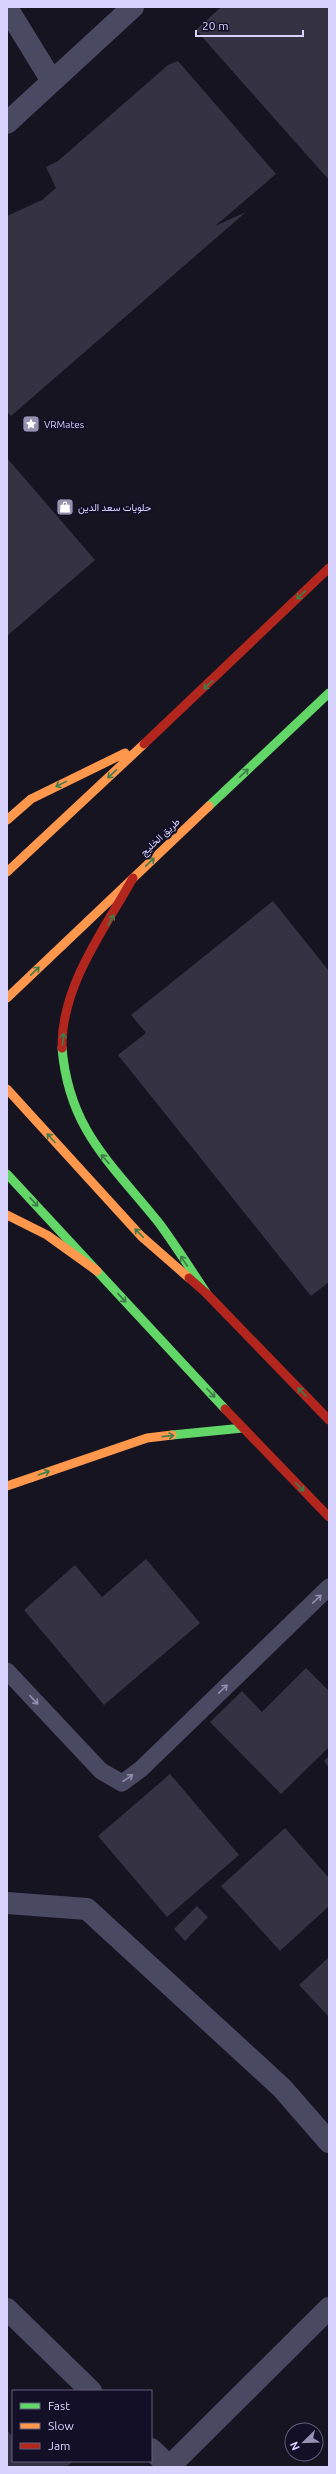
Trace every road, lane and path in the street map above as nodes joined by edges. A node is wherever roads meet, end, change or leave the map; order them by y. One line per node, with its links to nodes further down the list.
1 (133, 7): 3 (street)
2 (7, 8): 3 (street)
3 (52, 82): 4 (street)
4 (7, 123)
5 (329, 568): 7 (main road, one-way to 7)
6 (329, 693): 10 (main road, طريق الخليج, one-way to 6)
7 (146, 743): 8 (main road, one-way to 8); 9 (main road, one-way to 9)
8 (7, 820)
9 (7, 872)
10 (133, 878): 11 (main road, طريق الخليج, one-way to 10); 16 (main road, one-way to 10)
11 (7, 998)
12 (7, 1089): 16 (main road, one-way to 12)
13 (7, 1174): 15 (main road, one-way to 15)
14 (7, 1215): 15 (main road)
15 (97, 1270): 18 (main road, one-way to 18)
16 (206, 1294): 17 (main road, one-way to 16)
17 (326, 1411)
18 (243, 1428): 19 (main road, one-way to 18); 20 (main road, one-way to 20)
19 (7, 1486)
20 (329, 1517)
21 (329, 1587): 22 (lane, one-way to 21)
22 (7, 1672)
23 (7, 1903): 24 (street)
24 (329, 2142)
25 (329, 2308): 29 (street)
26 (7, 2309): 27 (street)
27 (90, 2390)
28 (152, 2450): 29 (street)
29 (170, 2467)

